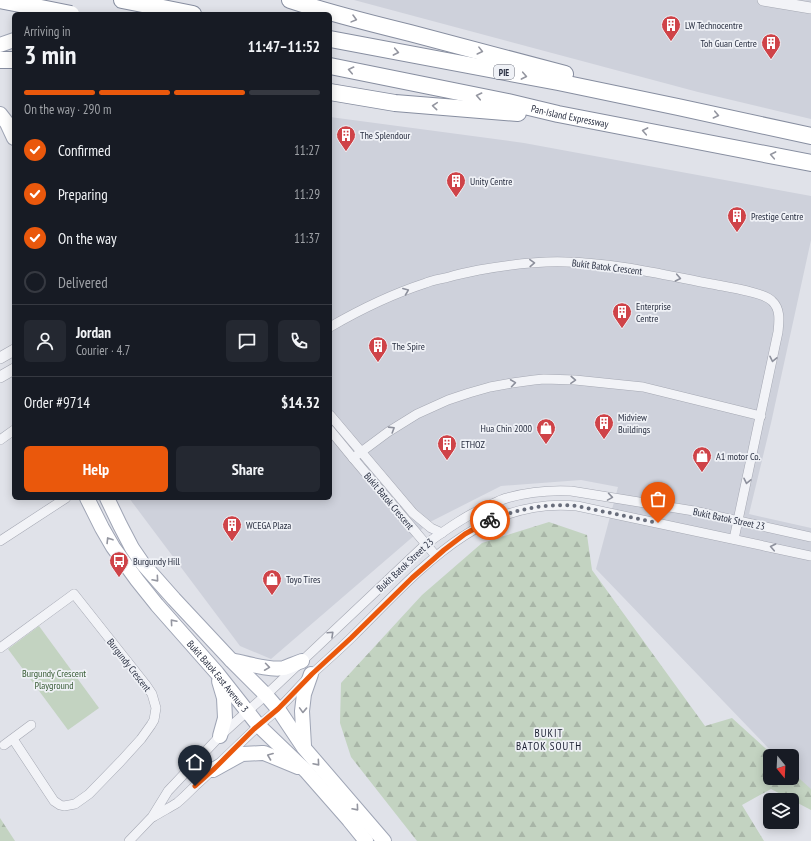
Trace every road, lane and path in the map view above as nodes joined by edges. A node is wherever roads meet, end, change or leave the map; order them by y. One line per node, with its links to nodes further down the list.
1 (0, 0): 11 (highway, bridge)
2 (39, 0): 8 (main road)
3 (54, 0): 9 (main road); 10 (main road)
4 (122, 0): 12 (highway)
5 (290, 0): 13 (highway, one-way to 13)
6 (763, 0): 7 (street)
7 (811, 8)
8 (39, 12)
9 (45, 12)
10 (55, 12)
11 (61, 12)
12 (183, 12)
13 (327, 12)
14 (332, 13): 22 (highway, one-way to 22)
15 (332, 39): 22 (highway, PIE, one-way to 22)
16 (12, 41): 17 (main road)
17 (0, 46)
18 (0, 60): 19 (highway)
19 (12, 60)
20 (332, 66): 24 (highway, Pan-Island Expressway, one-way to 20)
21 (332, 92): 24 (highway, one-way to 21)
22 (678, 107): 26 (highway, PIE, one-way to 26)
23 (0, 114): 25 (main road)
24 (558, 114): 27 (highway, Pan-Island Expressway, one-way to 24)
25 (12, 134)
26 (811, 136)
27 (811, 162)
28 (332, 326): 33 (street, Bukit Batok Crescent, one-way to 33)
29 (12, 351): 30 (street)
30 (0, 358)
31 (12, 370): 32 (street)
32 (0, 376)
33 (761, 416): 38 (street, one-way to 33); 43 (street, Bukit Batok Crescent, one-way to 43)
34 (332, 417): 38 (street, Bukit Batok Crescent)
35 (12, 431): 37 (street)
36 (332, 432): 39 (street, Bukit Batok Crescent)
37 (0, 440)
38 (361, 452): 39 (street); 44 (street, Bukit Batok Crescent)
39 (353, 458): 48 (street, Bukit Batok Crescent)
40 (63, 500): 47 (street)
41 (88, 500): 54 (main road, Bukit Batok East Avenue 3, one-way to 41)
42 (108, 500): 52 (main road, Bukit Batok East Avenue 3, one-way to 52)
43 (739, 521): 44 (street, Bukit Batok Street 23, one-way to 43); 45 (street, Bukit Batok Street 23); 46 (street, Bukit Batok Crescent)
44 (442, 533): 48 (street, Bukit Batok Street 23)
45 (811, 536)
46 (734, 539): 49 (street, Bukit Batok Street 23); 50 (street, Bukit Batok Street 23, one-way to 46)
47 (0, 541)
48 (426, 544): 49 (street, Bukit Batok Crescent); 53 (street, Bukit Batok Street 23, one-way to 48)
49 (436, 556): 55 (street, Bukit Batok Street 23)
50 (811, 556)
51 (0, 648): 62 (street, Burgundy Crescent)
52 (231, 660): 53 (main road, one-way to 53); 56 (main road, Bukit Batok East Avenue 3)
53 (302, 661): 56 (street, Bukit Batok Street 23)
54 (217, 673): 58 (main road, Bukit Batok East Avenue 3); 61 (main road)
55 (312, 674): 57 (street, Bukit Batok Street 23); 64 (main road, one-way to 64)
56 (266, 695): 57 (main road, Bukit Batok East Avenue 3); 58 (street, Bukit Batok Street 23)
57 (278, 709): 60 (street, Bukit Batok Street 23); 64 (main road, Bukit Batok East Avenue 3)
58 (247, 712): 60 (main road, Bukit Batok East Avenue 3); 61 (street, Bukit Batok Street 23)
59 (31, 725): 62 (street)
60 (258, 725): 65 (street, Bukit Batok Street 23); 66 (main road, Bukit Batok East Avenue 3)
61 (220, 736): 67 (street, Bukit Batok Street 23)
62 (13, 739): 63 (street)
63 (4, 745)
64 (304, 748): 70 (main road, Bukit Batok East Avenue 3, one-way to 70)
65 (213, 770): 66 (main road, one-way to 65); 67 (street, Bukit Batok Street 23)
66 (306, 771): 69 (main road, Bukit Batok East Avenue 3)
67 (152, 817): 68 (street)
68 (129, 841)
69 (366, 841)
70 (384, 841)

